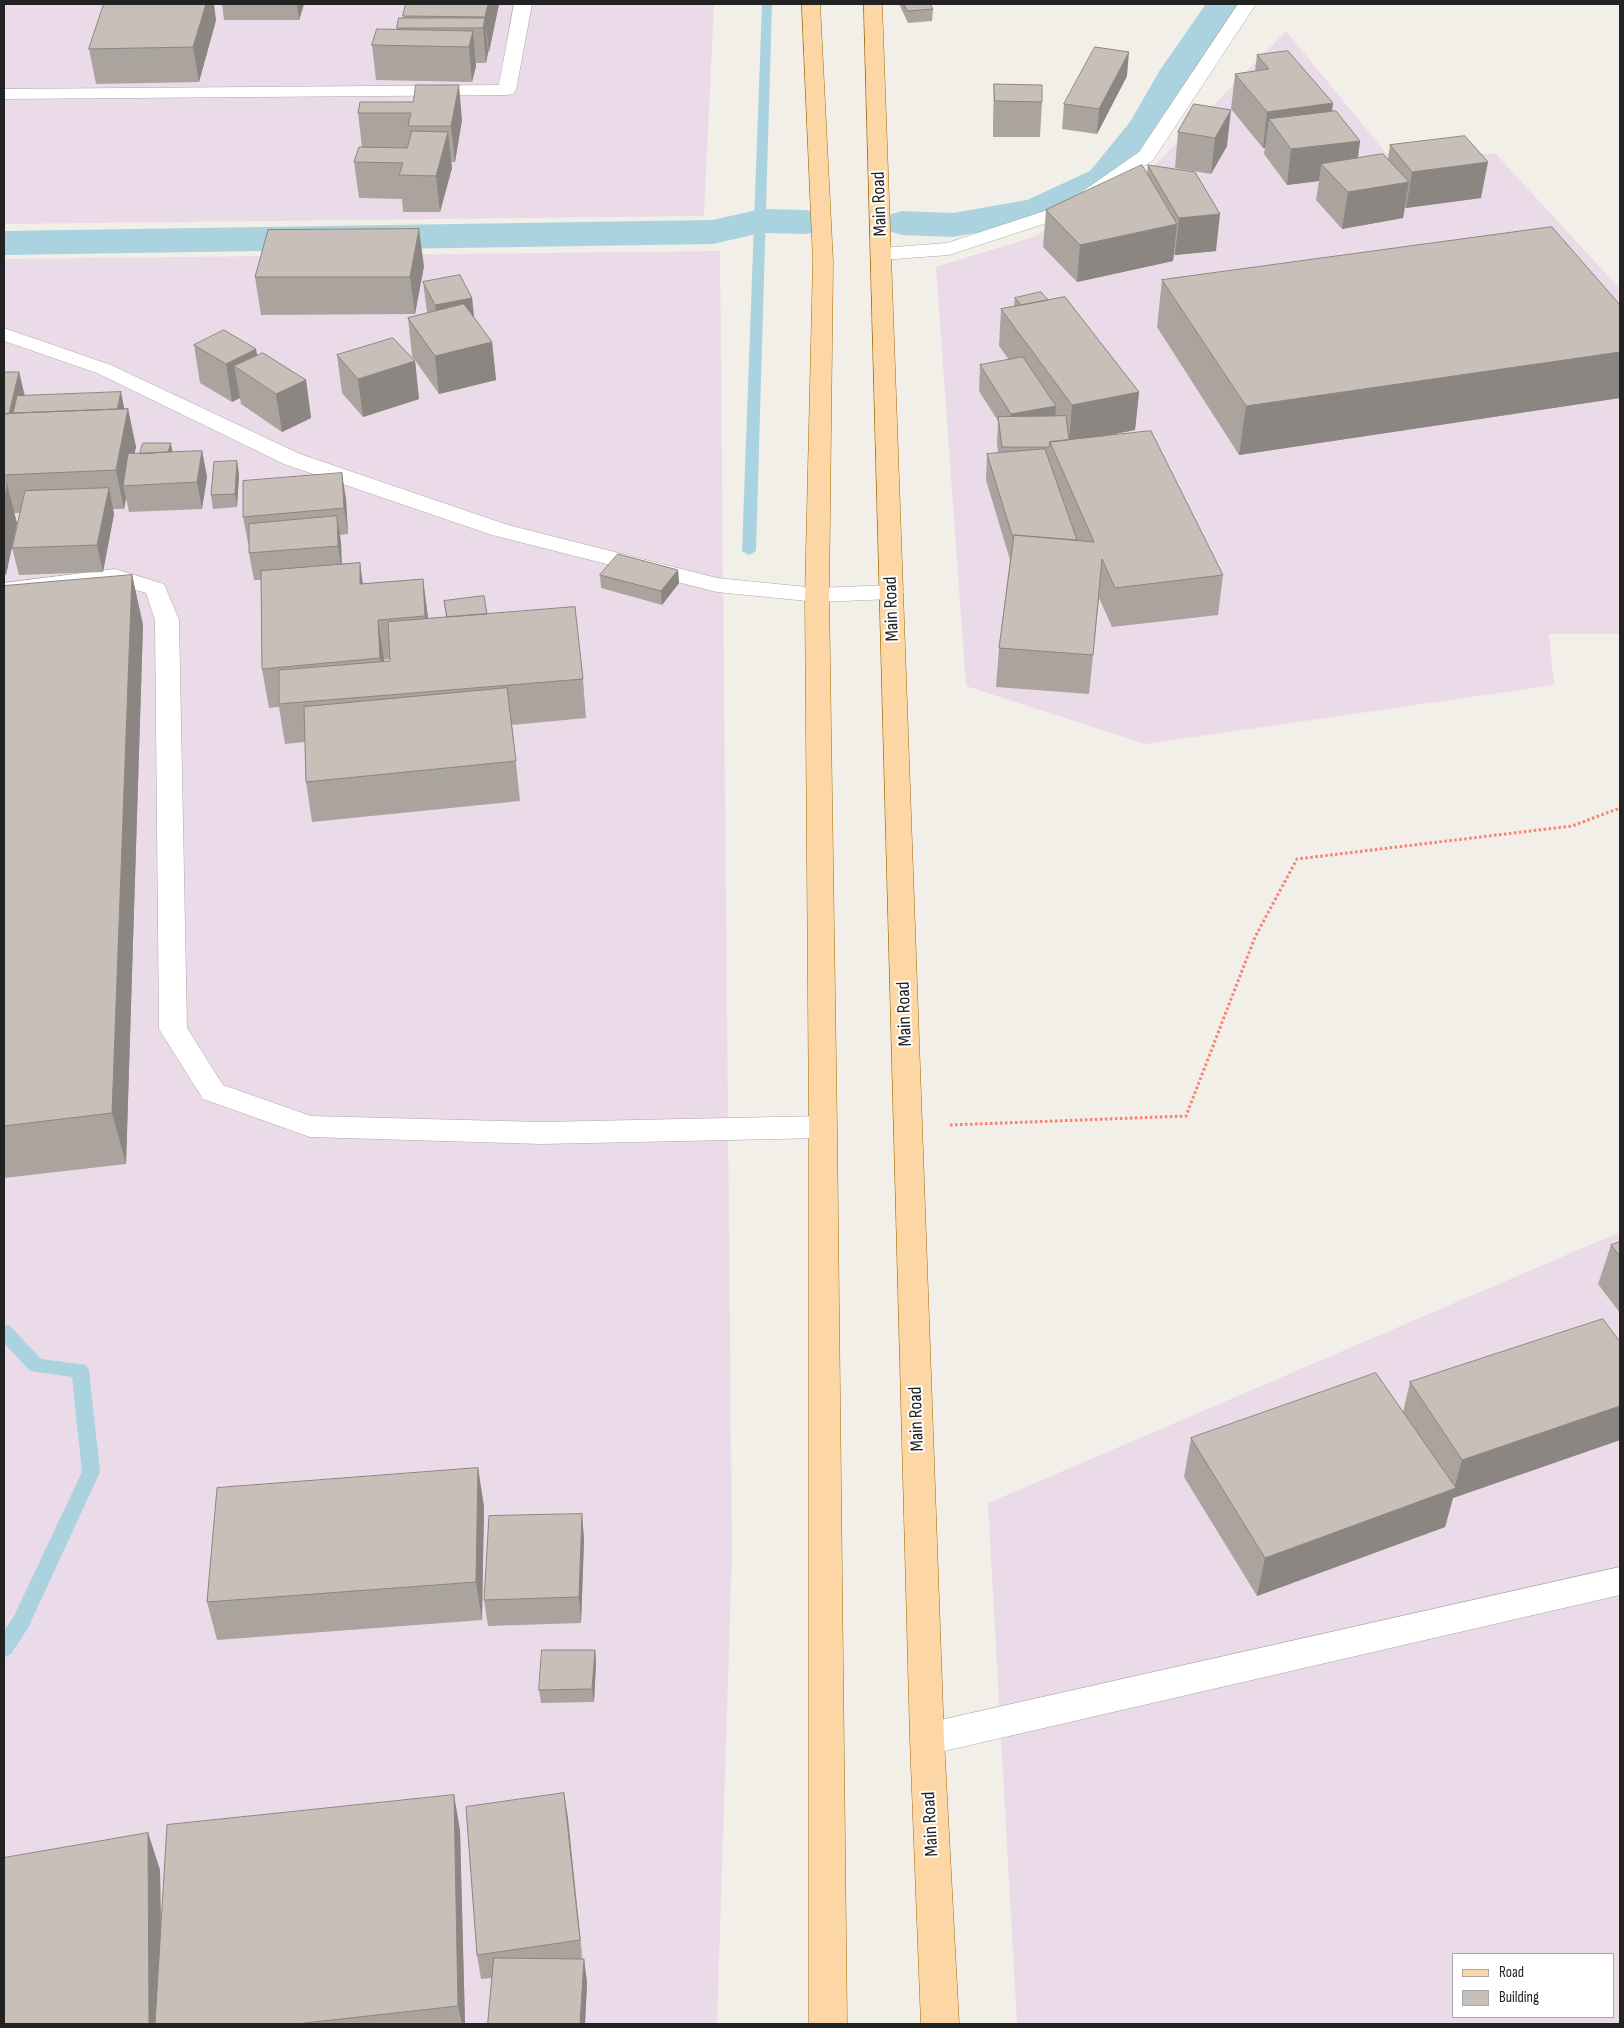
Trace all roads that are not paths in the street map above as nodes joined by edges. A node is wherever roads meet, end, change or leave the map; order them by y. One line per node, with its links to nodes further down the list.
1 (523, 4): 5 (street)
2 (812, 4): 10 (main road)
3 (873, 4): 6 (main road, Main Road)
4 (1247, 4): 6 (street)
5 (4, 94)
6 (881, 254): 9 (main road, Main Road)
7 (4, 334): 10 (street)
8 (4, 590): 11 (street)
9 (892, 592): 10 (street); 13 (main road, Main Road)
10 (817, 595): 11 (main road)
11 (823, 1127): 14 (main road)
12 (1620, 1581): 13 (street)
13 (927, 1739): 15 (main road, Main Road)
14 (828, 2024)
15 (940, 2024)

